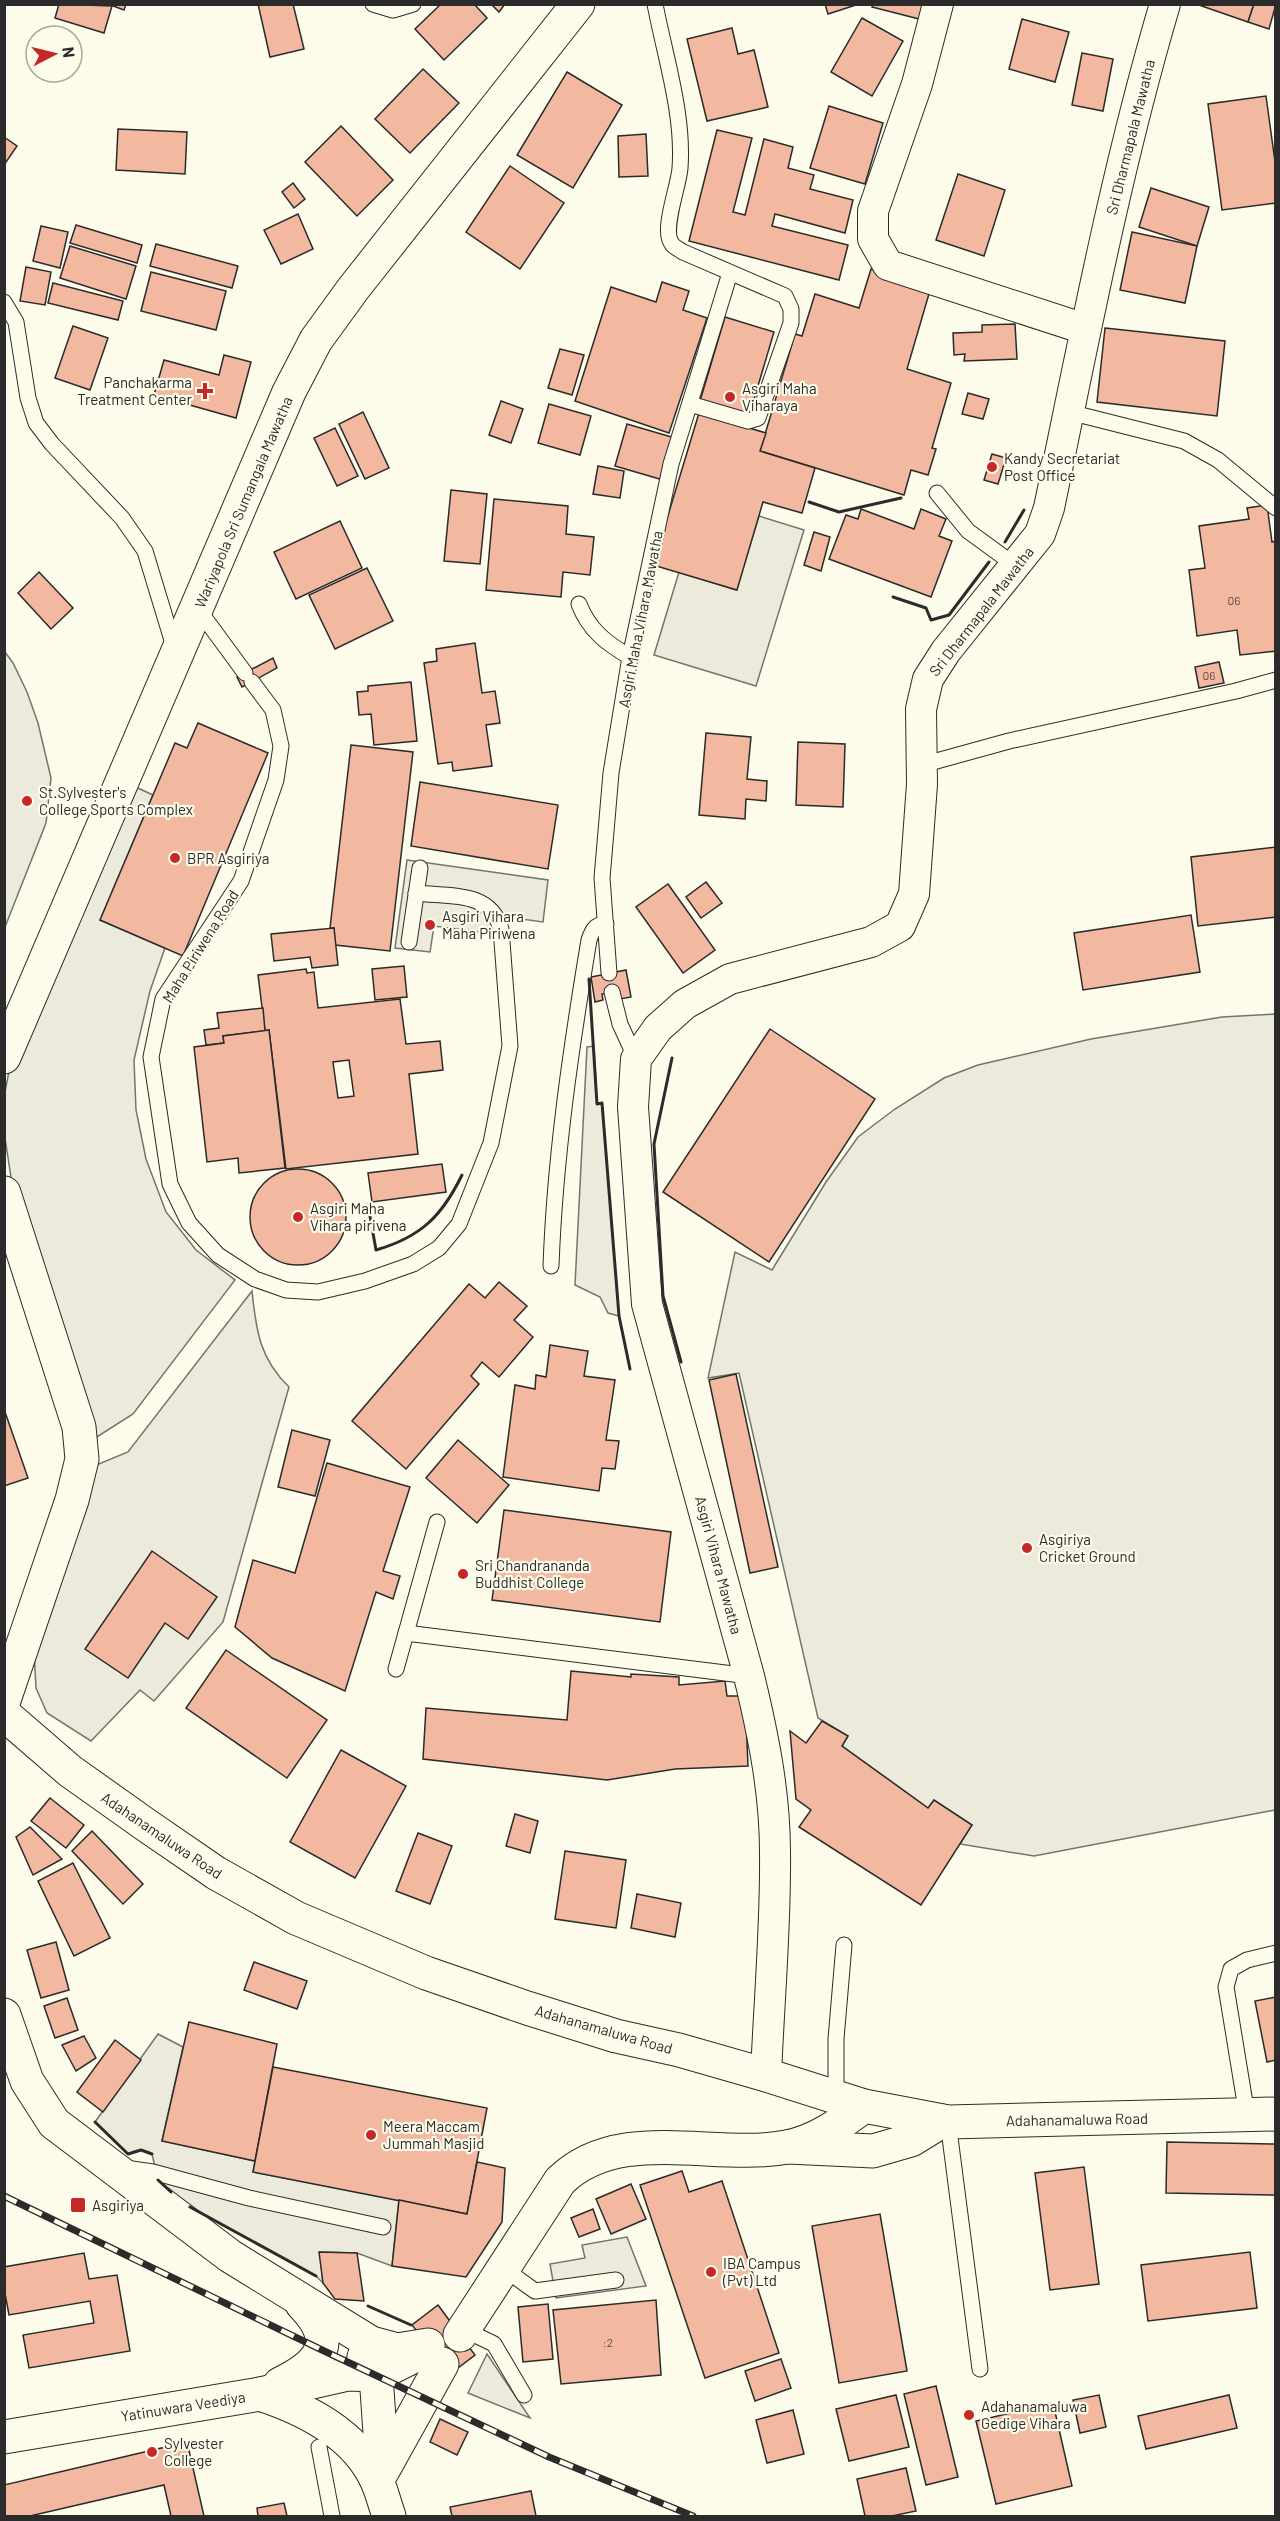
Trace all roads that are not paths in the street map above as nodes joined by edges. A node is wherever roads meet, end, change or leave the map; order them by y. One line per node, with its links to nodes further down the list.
1 (373, 4): 2 (lane)
2 (412, 4)
3 (578, 4): 16 (street, Wariyapola Sri Sumangala Mawatha)
4 (655, 4): 7 (lane)
5 (938, 4): 9 (street)
6 (1165, 4): 9 (street, Sri Dharmapala Mawatha)
7 (730, 273): 10 (lane, Asgiri Maha Vihara Mawatha); 10 (lane)
8 (4, 302): 17 (lane)
9 (1085, 329): 11 (street, Sri Dharmapala Mawatha)
10 (690, 404): 18 (lane, Asgiri Maha Vihara Mawatha)
11 (1069, 412): 13 (lane); 14 (street, Sri Dharmapala Mawatha)
12 (937, 493): 14 (lane)
13 (1275, 508)
14 (1016, 566): 20 (street, Sri Dharmapala Mawatha)
15 (579, 604): 18 (lane)
16 (198, 609): 17 (street, Wariyapola Sri Sumangala Mawatha); 22 (lane, Maha Piriwena Road)
17 (177, 655): 27 (street, Wariyapola Sri Sumangala Mawatha)
18 (630, 657): 23 (lane, Asgiri Maha Vihara Mawatha)
19 (1275, 680): 20 (lane)
20 (921, 765): 28 (street, Sri Dharmapala Mawatha)
21 (420, 868): 22 (lane)
22 (416, 893): 24 (lane)
23 (606, 924): 25 (lane, Asgiri Maha Vihara Mawatha); 30 (lane)
24 (409, 942)
25 (609, 973)
26 (612, 993): 28 (lane)
27 (4, 1058)
28 (636, 1059): 34 (street, Asgiri Vihara Mawatha)
29 (4, 1193): 35 (street)
30 (551, 1266)
31 (437, 1522): 32 (lane)
32 (406, 1633): 33 (lane); 34 (lane)
33 (396, 1669)
34 (749, 1676): 40 (street, Asgiri Vihara Mawatha)
35 (4, 1700)
36 (4, 1714): 40 (street, Adahanamaluwa Road)
37 (844, 1945): 41 (lane)
38 (1275, 1953): 42 (lane)
39 (4, 2015): 45 (street)
40 (766, 2075): 41 (street, Adahanamaluwa Road)
41 (850, 2103): 43 (street, Adahanamaluwa Road); 44 (street)
42 (1261, 2114): 43 (street, Adahanamaluwa Road)
43 (945, 2121): 44 (street); 53 (lane)
44 (788, 2147): 47 (street)
45 (110, 2166): 46 (lane); 49 (street)
46 (383, 2228)
47 (503, 2268): 48 (lane); 51 (street)
48 (616, 2280)
49 (299, 2301): 50 (street); 55 (street)
50 (341, 2324): 52 (street); 54 (street)
51 (460, 2332): 56 (lane)
52 (433, 2352): 54 (street); 59 (street)
53 (980, 2369)
54 (376, 2375): 55 (street); 59 (street)
55 (260, 2394): 57 (street, Yatinuwara Veediya); 58 (street, Yatinuwara Veediya)
56 (524, 2395)
57 (4, 2437)
58 (334, 2445): 59 (street, Yatinuwara Veediya); 60 (lane)
59 (377, 2480): 61 (street)
60 (332, 2517)
61 (389, 2517)

